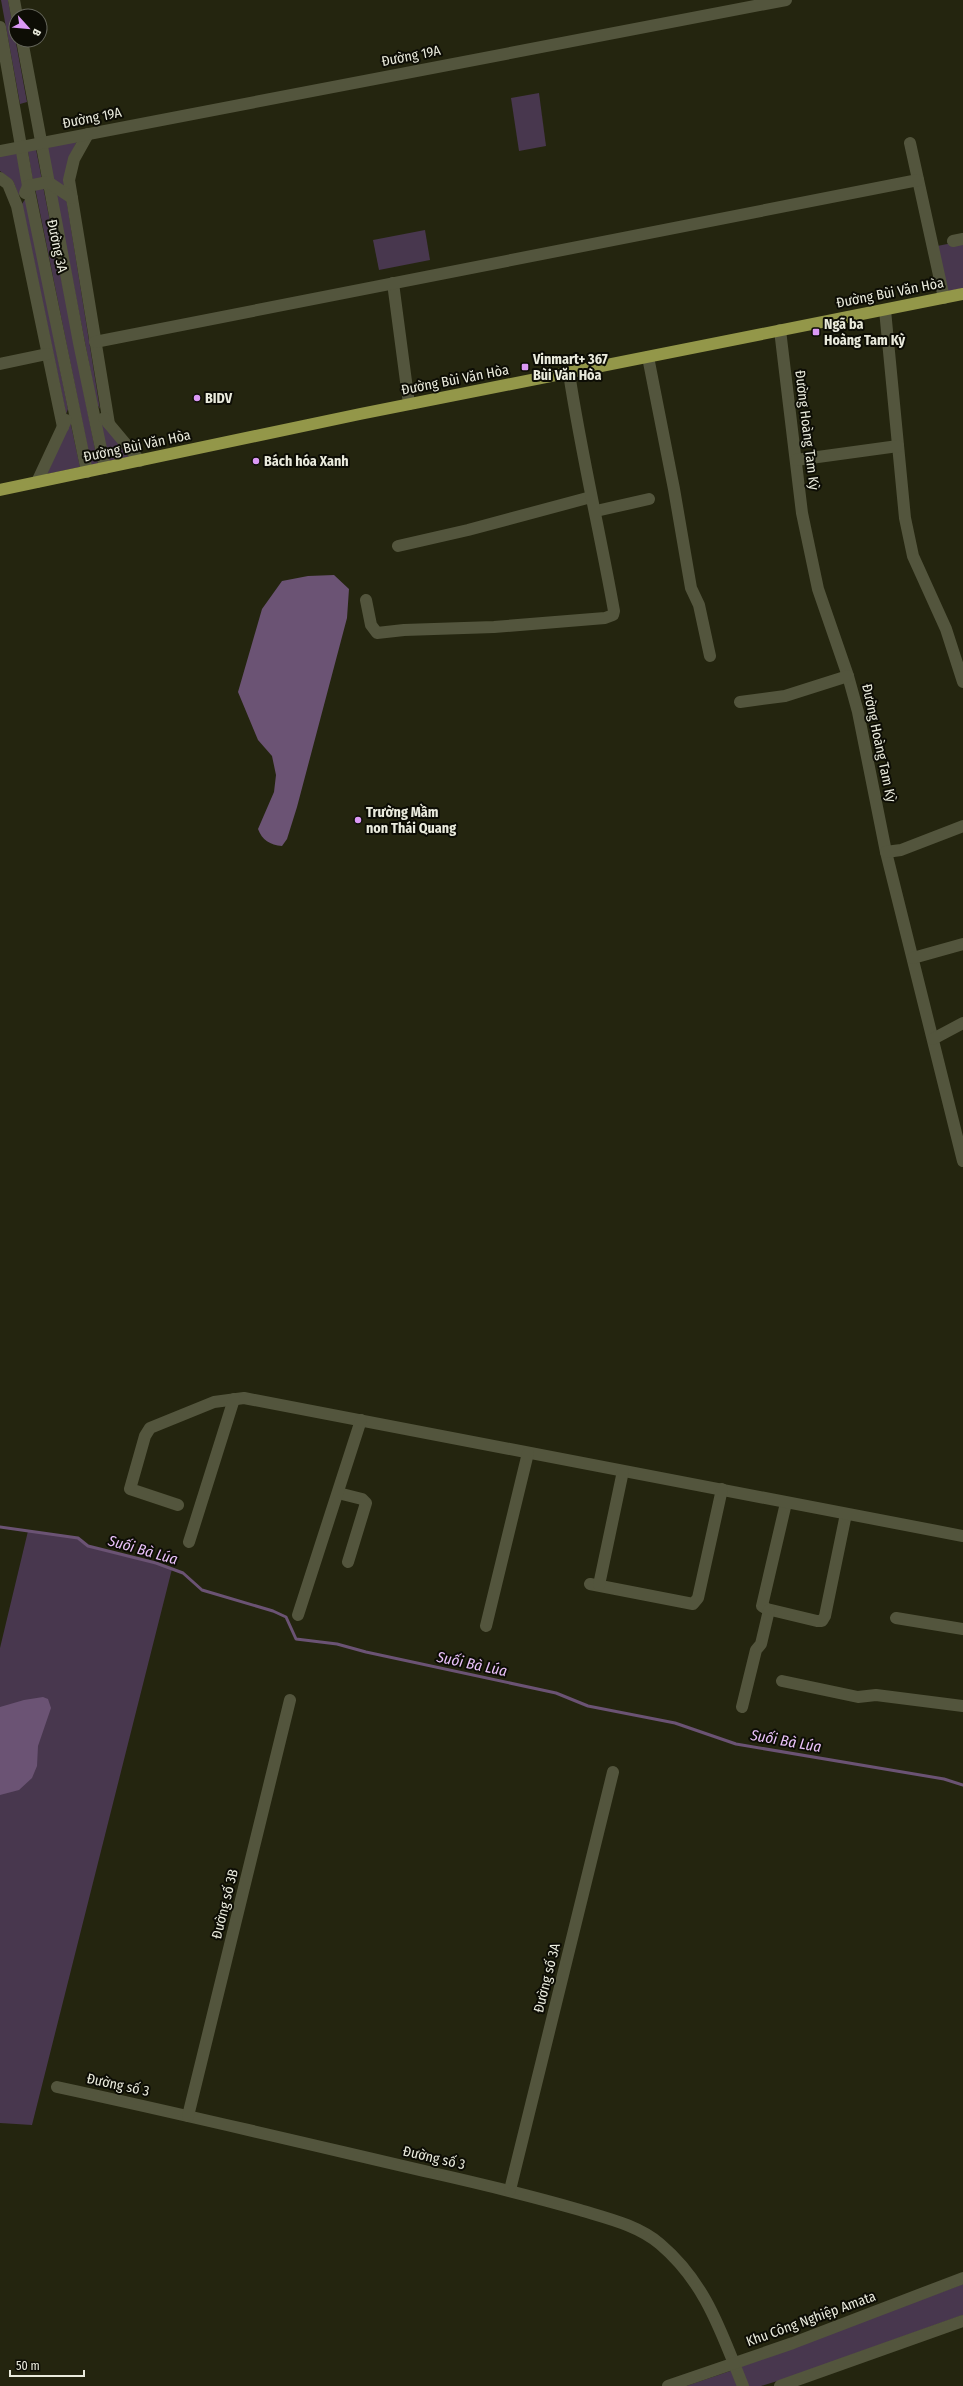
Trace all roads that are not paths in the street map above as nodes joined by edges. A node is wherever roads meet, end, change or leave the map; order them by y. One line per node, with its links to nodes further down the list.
1 (786, 0): 4 (street, Đường 19A)
2 (0, 27): 7 (street, Đường 3A)
3 (23, 48): 5 (street, Đường 3A)
4 (88, 134): 5 (street, Đường 19A); 13 (street, Đường 3A)
5 (41, 143): 7 (street, Đường 19A); 11 (street, Đường 3A)
6 (910, 143): 10 (street)
7 (22, 148): 8 (street); 12 (street, Đường 3A)
8 (0, 151)
9 (0, 178): 14 (street)
10 (918, 180): 15 (street); 17 (street)
11 (48, 182): 12 (street); 13 (street); 25 (street, Đường 3A)
12 (28, 186): 14 (street); 27 (street, Đường 3A)
13 (72, 198): 20 (street, Đường 3A)
14 (17, 206): 21 (street)
15 (393, 283): 20 (street); 26 (street)
16 (963, 294): 17 (main road, Đường Bùi Văn Hòa)
17 (944, 298): 18 (main road, Đường Bùi Văn Hòa)
18 (885, 310): 19 (main road, Đường Bùi Văn Hòa); 30 (street)
19 (780, 330): 22 (main road, Đường Bùi Văn Hòa); 31 (street, Đường Hoàng Tam Kỳ)
20 (95, 342): 28 (street, Đường 3A)
21 (47, 354): 23 (street); 29 (street)
22 (648, 357): 24 (main road, Đường Bùi Văn Hòa); 42 (street)
23 (0, 364)
24 (569, 373): 26 (main road, Đường Bùi Văn Hòa); 37 (street)
25 (90, 402): 28 (street); 33 (street, Đường 3A)
26 (408, 404): 32 (main road, Đường Bùi Văn Hòa)
27 (73, 406): 29 (street); 34 (street, Đường 3A)
28 (109, 424): 32 (street)
29 (62, 427): 35 (street)
30 (898, 446): 31 (street); 44 (street)
31 (796, 460): 43 (street, Đường Hoàng Tam Kỳ)
32 (140, 461): 33 (main road, Đường Bùi Văn Hòa)
33 (105, 468): 34 (main road, Đường Bùi Văn Hòa)
34 (87, 472): 35 (main road, Đường Bùi Văn Hòa)
35 (37, 482): 36 (main road, Đường Bùi Văn Hòa)
36 (0, 490)
37 (591, 497): 39 (street); 40 (street)
38 (649, 499): 39 (street)
39 (596, 511): 41 (street)
40 (398, 546)
41 (366, 600)
42 (710, 656)
43 (848, 676): 45 (street); 47 (street, Đường Hoàng Tam Kỳ)
44 (963, 682)
45 (740, 702)
46 (963, 826): 47 (street)
47 (886, 852): 49 (street, Đường Hoàng Tam Kỳ)
48 (963, 944): 49 (street)
49 (913, 958): 51 (street, Đường Hoàng Tam Kỳ)
50 (963, 1023): 51 (street)
51 (932, 1039): 52 (street, Đường Hoàng Tam Kỳ)
52 (963, 1161)
53 (234, 1399): 54 (street); 60 (street); 63 (street)
54 (361, 1420): 55 (street); 58 (street)
55 (528, 1453): 56 (street); 68 (street)
56 (623, 1471): 57 (street); 57 (street)
57 (722, 1489): 59 (street)
58 (338, 1493): 64 (street); 66 (street)
59 (786, 1503): 61 (street); 65 (street)
60 (178, 1505)
61 (846, 1514): 62 (street); 65 (street)
62 (963, 1536)
63 (189, 1542)
64 (348, 1562)
65 (769, 1610): 73 (street)
66 (298, 1615)
67 (896, 1618): 69 (street)
68 (486, 1626)
69 (963, 1629)
70 (782, 1681): 72 (street)
71 (290, 1700): 76 (street, Đường số 3B)
72 (963, 1706)
73 (742, 1707)
74 (613, 1772): 77 (street, Đường số 3A)
75 (57, 2087): 76 (street, Đường số 3)
76 (188, 2116): 77 (street, Đường số 3)
77 (510, 2190): 80 (street, Đường số 3)
78 (963, 2278): 80 (street, Khu Công Nghiệp Amata)
79 (963, 2321): 83 (street)
80 (734, 2363): 81 (street, Khu Công Nghiệp Amata); 82 (street, Đường số 3)
81 (668, 2386)
82 (743, 2386)
83 (780, 2386)

